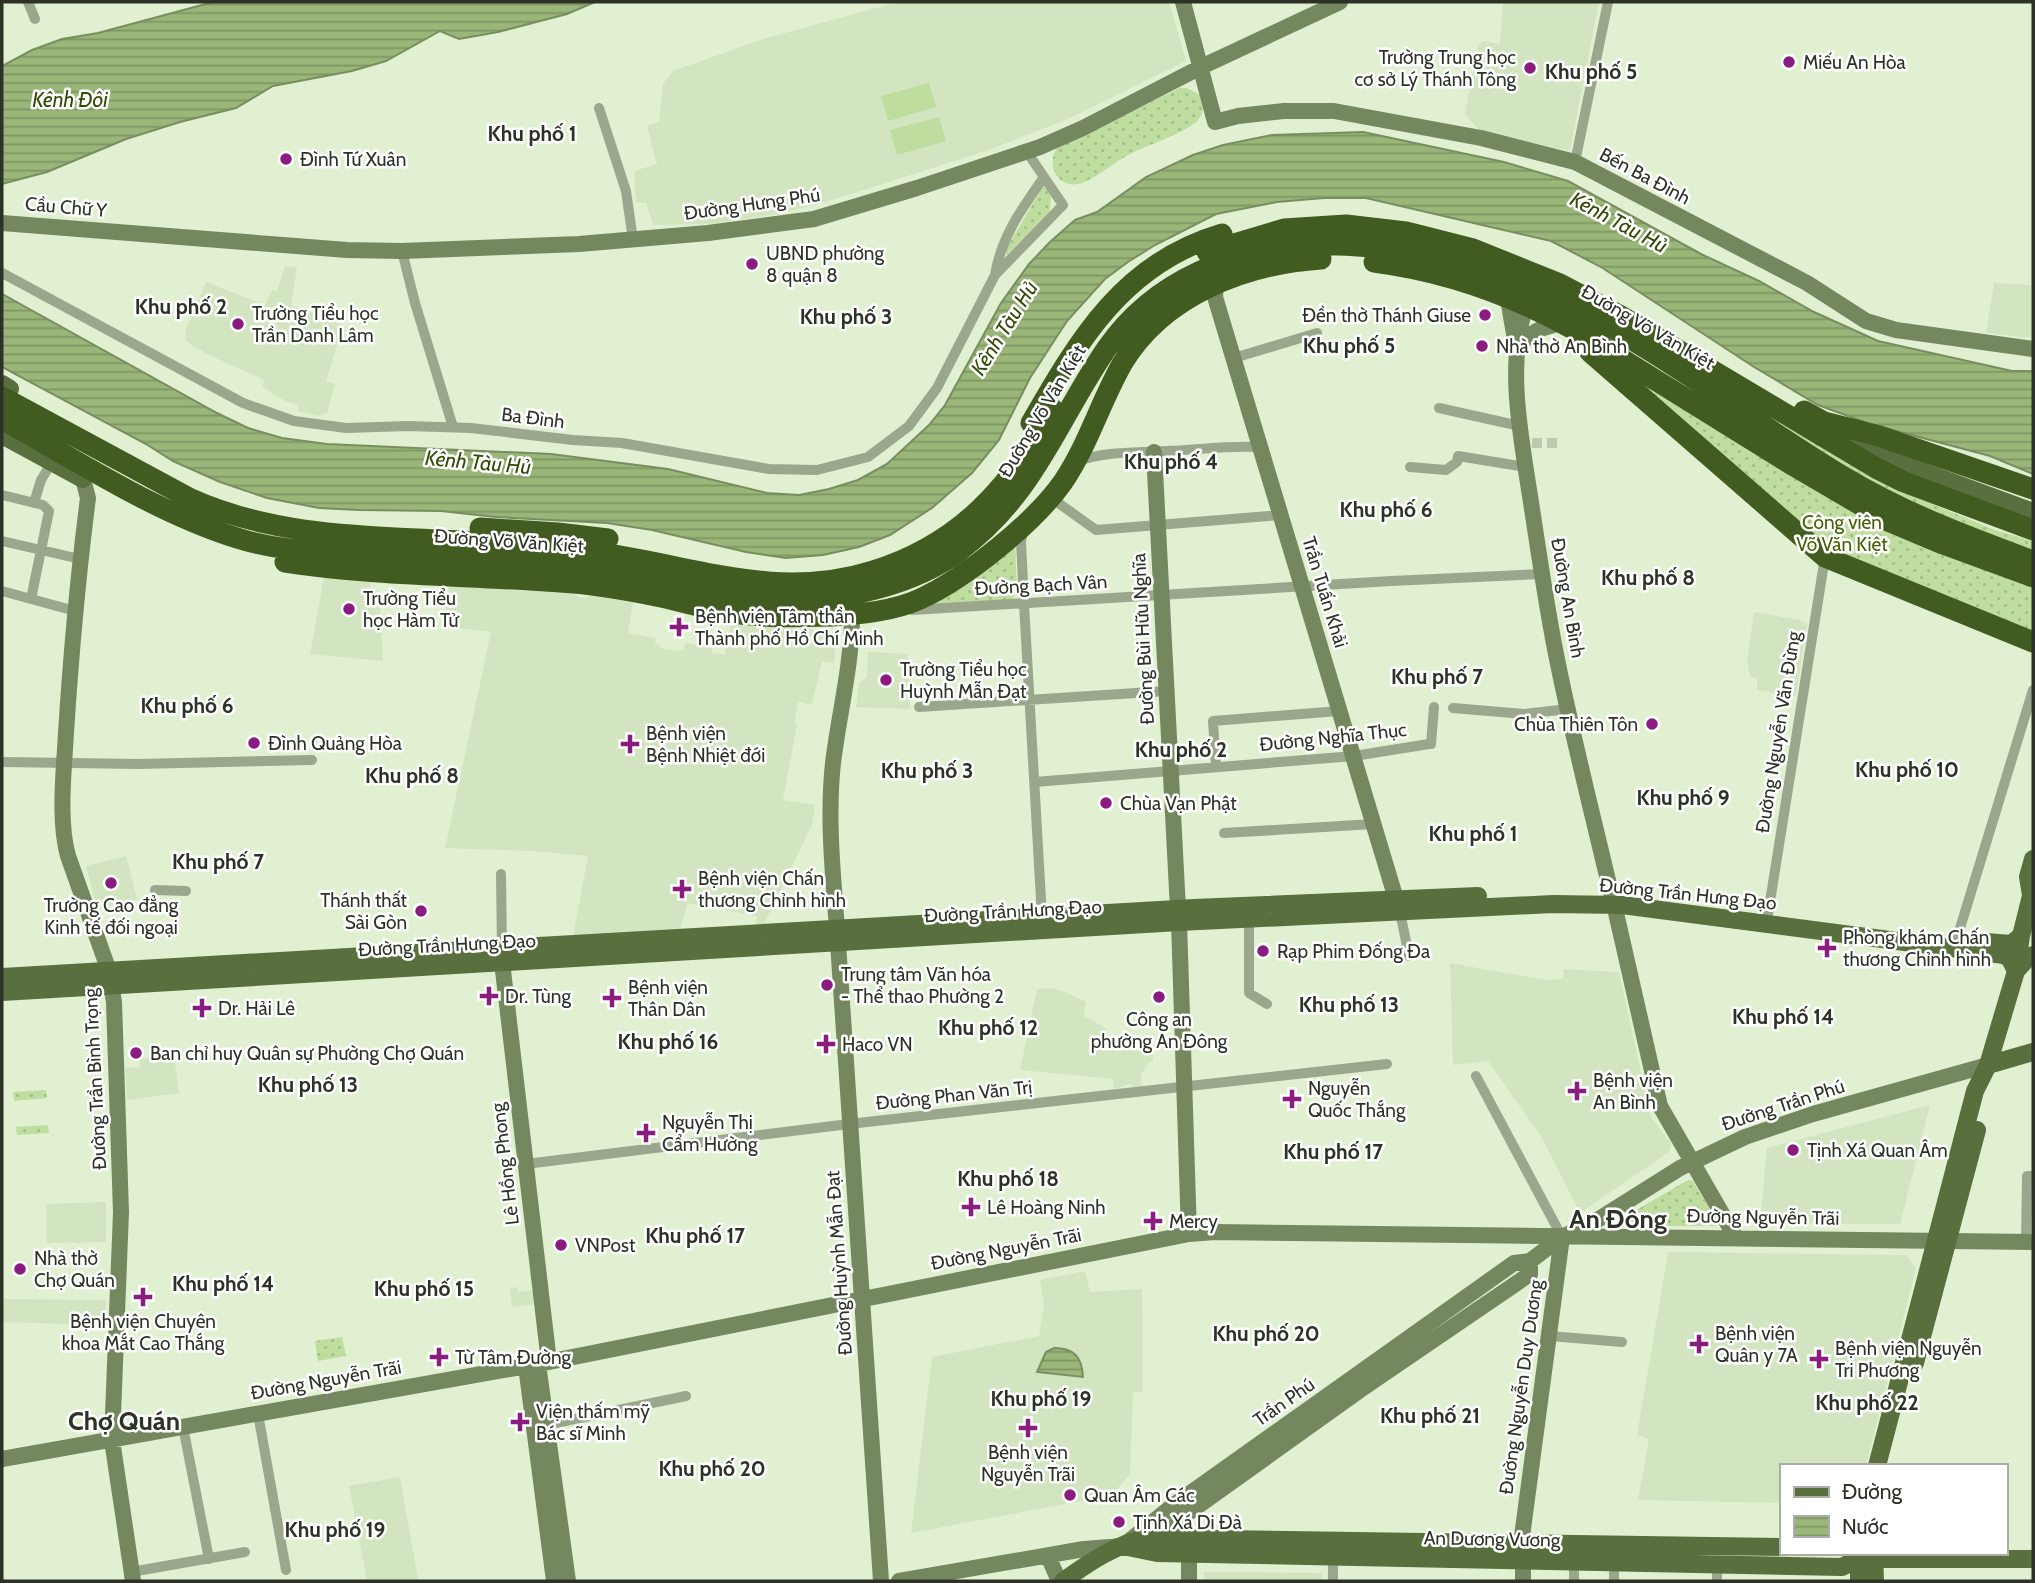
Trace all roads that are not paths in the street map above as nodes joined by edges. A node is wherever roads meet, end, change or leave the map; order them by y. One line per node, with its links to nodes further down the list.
1 (28, 2): 5 (street)
2 (1183, 2): 6 (street)
3 (1340, 2): 6 (street, Đường Hưng Phú)
4 (1608, 2): 9 (street)
5 (35, 19)
6 (1200, 67): 8 (street, Đường Hưng Phú); 9 (street, Bến Ba Đình)
7 (600, 108): 13 (street)
8 (1027, 152): 10 (street); 13 (street, Đường Hưng Phú)
9 (1575, 162): 22 (street, Bến Ba Đình)
10 (1044, 177): 16 (street, Ba Đình); 16 (street, Ba Đình)
11 (2, 223): 12 (street, Cầu Chữ Y)
12 (127, 233): 14 (street, Đường Hưng Phú)
13 (633, 240): 14 (street, Đường Hưng Phú)
14 (402, 251): 30 (street)
15 (2, 273): 30 (street, Ba Đình)
16 (995, 275): 30 (street, Ba Đình)
17 (1525, 286): 18 (highway, Đường Võ Văn Kiệt); 19 (highway, Đường Võ Văn Kiệt); 21 (street, Đường An Bình); 24 (highway, Đường Võ Văn Kiệt); 26 (highway, Đường Võ Văn Kiệt); 52 (highway, Đường Võ Văn Kiệt); 56 (highway, Đường Võ Văn Kiệt); 56 (highway, Đường Võ Văn Kiệt)
18 (1212, 290): 23 (street, Trần Tuấn Khải); 34 (highway, Đường Võ Văn Kiệt)
19 (1569, 327): 21 (street); 50 (highway, Đường Võ Văn Kiệt); 54 (highway, Đường Võ Văn Kiệt)
20 (1317, 333): 23 (street)
21 (1518, 349): 29 (street, Đường An Bình)
22 (2033, 349)
23 (1234, 358): 32 (street, Trần Tuấn Khải)
24 (1724, 379): 26 (highway); 47 (highway, Đường Võ Văn Kiệt)
25 (5, 390): 56 (highway, Đường Võ Văn Kiệt); 56 (highway, Đường Võ Văn Kiệt)
26 (1771, 395): 28 (highway, Đường Võ Văn Kiệt)
27 (1439, 408): 29 (street)
28 (1824, 422): 39 (highway, Đường Võ Văn Kiệt); 43 (main road)
29 (1520, 426): 37 (street, Đường An Bình)
30 (453, 428)
31 (2, 433): 35 (main road); 56 (highway, Đường Võ Văn Kiệt)
32 (1260, 447): 33 (street); 44 (street, Trần Tuấn Khải)
33 (1154, 452): 34 (street); 46 (street, Đường Bùi Hữu Nghĩa)
34 (1083, 455): 41 (highway, Đường Võ Văn Kiệt)
35 (52, 462): 38 (main road); 42 (street)
36 (1410, 467): 37 (street)
37 (1526, 467): 53 (street, Đường An Bình)
38 (91, 489): 51 (street, Đường Trần Bình Trọng); 56 (highway, Đường Võ Văn Kiệt)
39 (2033, 489)
40 (2, 495): 42 (street)
41 (1050, 497): 45 (highway, Đường Võ Văn Kiệt); 46 (street)
42 (34, 503): 49 (street)
43 (2033, 512)
44 (1280, 515): 46 (street); 55 (street, Trần Tuấn Khải)
45 (1028, 519): 60 (street); 62 (highway, Đường Võ Văn Kiệt)
46 (1158, 524): 58 (street, Đường Bùi Hữu Nghĩa)
47 (2033, 530)
48 (2, 541): 49 (street)
49 (42, 550): 51 (street); 59 (street)
50 (1825, 557): 63 (highway, Đường Võ Văn Kiệt); 90 (street, Đường Nguyễn Văn Đừng)
51 (80, 559): 61 (street, Đường Trần Bình Trọng)
52 (2033, 561)
53 (1541, 575): 55 (street, Đường Bạch Vân); 70 (street, Đường An Bình)
54 (2033, 577)
55 (1302, 587): 58 (street, Đường Bạch Vân); 71 (street, Trần Tuấn Khải)
56 (849, 588): 62 (highway, Đường Võ Văn Kiệt); 92 (street, Đường Huỳnh Mẫn Đạt)
57 (2, 592): 59 (street)
58 (1162, 596): 60 (street, Đường Bạch Vân); 65 (street, Đường Bùi Hữu Nghĩa)
59 (31, 599): 61 (street)
60 (1024, 604): 62 (street, Đường Bạch Vân); 66 (street)
61 (75, 611): 75 (street, Đường Trần Bình Trọng)
62 (878, 611)
63 (2033, 642)
64 (2033, 690): 94 (street)
65 (1167, 691): 66 (street); 77 (street, Đường Bùi Hữu Nghĩa)
66 (1031, 701): 67 (street); 78 (street)
67 (919, 707)
68 (1434, 707): 72 (street, Đường Nghĩa Thục)
69 (1453, 708): 70 (street)
70 (1568, 709): 86 (street, Đường An Bình)
71 (1339, 711): 72 (street, Trần Tuấn Khải); 76 (street)
72 (1354, 756): 76 (street, Đường Nghĩa Thục); 79 (street, Trần Tuấn Khải)
73 (312, 760): 75 (street)
74 (2, 762): 75 (street)
75 (65, 763): 99 (street, Đường Trần Bình Trọng)
76 (1216, 767): 77 (street, Đường Nghĩa Thục)
77 (1171, 771): 78 (street, Đường Nghĩa Thục); 88 (street, Đường Bùi Hữu Nghĩa)
78 (1035, 782): 91 (street)
79 (1374, 824): 80 (street); 87 (street, Trần Tuấn Khải)
80 (1224, 833)
81 (2033, 859): 85 (main road)
82 (501, 874): 96 (street)
83 (155, 890): 84 (street)
84 (186, 891)
85 (2032, 892): 93 (main road)
86 (1612, 899): 87 (main road, Đường Trần Hưng Đạo); 90 (main road, Đường Trần Hưng Đạo); 108 (street, Đường An Bình)
87 (1398, 906): 88 (main road, Đường Trần Hưng Đạo); 89 (main road, Đường Trần Hưng Đạo); 97 (street)
88 (1178, 915): 89 (main road, Đường Trần Hưng Đạo); 91 (main road, Đường Trần Hưng Đạo); 106 (street, Đường Bùi Hữu Nghĩa)
89 (1249, 919): 101 (street)
90 (1768, 919): 94 (main road, Đường Trần Hưng Đạo); 98 (main road, Đường Trần Hưng Đạo)
91 (1042, 924): 92 (main road, Đường Trần Hưng Đạo)
92 (837, 936): 96 (main road, Đường Trần Hưng Đạo); 107 (street, Đường Huỳnh Mẫn Đạt)
93 (2021, 936): 94 (main road, Đường Trần Hưng Đạo); 98 (main road)
94 (1957, 938)
95 (2033, 955): 98 (main road)
96 (502, 956): 99 (main road, Đường Trần Hưng Đạo); 109 (street, Lê Hồng Phong)
97 (1409, 957)
98 (2016, 971): 104 (main road)
99 (110, 978): 100 (main road, Đường Trần Hưng Đạo); 126 (street, Đường Trần Bình Trọng)
100 (3, 984)
101 (1267, 1004)
102 (2033, 1052): 104 (main road, Đường Trần Phú)
103 (1387, 1064): 106 (street, Đường Phan Văn Trị)
104 (1988, 1065): 108 (street, Đường Trần Phú); 114 (main road)
105 (1476, 1076): 112 (street)
106 (1184, 1087): 107 (street, Đường Phan Văn Trị); 111 (street, Đường Bùi Hữu Nghĩa)
107 (849, 1124): 109 (street, Đường Phan Văn Trị); 116 (street, Đường Huỳnh Mẫn Đạt)
108 (1691, 1162): 112 (street, Đường Trần Phú); 113 (street, Đường An Bình)
109 (526, 1164): 119 (street, Lê Hồng Phong)
110 (2033, 1177): 115 (street)
111 (1189, 1234): 112 (street, Đường Nguyễn Trãi); 116 (street, Đường Nguyễn Trãi)
112 (1562, 1237): 113 (street, Đường Nguyễn Trãi); 117 (street, Đường Nguyễn Duy Dương); 122 (street, Trần Phú)
113 (1736, 1238): 114 (street, Đường Nguyễn Trãi)
114 (1942, 1240): 115 (street, Đường Nguyễn Trãi); 121 (main road)
115 (2029, 1242)
116 (863, 1299): 119 (street, Đường Nguyễn Trãi); 148 (street, Đường Huỳnh Mẫn Đạt)
117 (1550, 1336): 118 (street); 136 (street, Đường Nguyễn Duy Dương)
118 (1622, 1342)
119 (537, 1364): 123 (street, Đường Nguyễn Trãi); 124 (street, Lê Hồng Phong); 146 (street, Lê Hồng Phong)
120 (686, 1396): 124 (street)
121 (1900, 1397): 128 (main road); 129 (main road)
122 (1326, 1407): 130 (street, Trần Phú); 131 (street, Trần Phú)
123 (258, 1414): 125 (street, Đường Nguyễn Trãi); 143 (street)
124 (546, 1425): 147 (street, Lê Hồng Phong)
125 (183, 1427): 126 (street, Đường Nguyễn Trãi); 140 (street)
126 (112, 1440): 127 (street, Đường Nguyễn Trãi); 145 (street, Đường Trần Bình Trọng)
127 (2, 1459)
128 (1878, 1464)
129 (1889, 1464)
130 (1123, 1546): 131 (main road, An Dương Vương); 139 (street, An Dương Vương); 150 (main road, Trần Phú)
131 (1169, 1546): 132 (main road, An Dương Vương)
132 (1189, 1546): 134 (main road, An Dương Vương); 151 (street)
133 (1780, 1547): 137 (main road, An Dương Vương)
134 (1333, 1549): 136 (main road, An Dương Vương); 152 (street)
135 (245, 1552): 140 (street)
136 (1522, 1552): 137 (main road, An Dương Vương); 153 (street, Đường Nguyễn Duy Dương)
137 (1574, 1553): 142 (main road, An Dương Vương); 154 (street)
138 (1863, 1555): 141 (main road, An Dương Vương); 144 (main road, An Dương Vương); 156 (main road); 157 (main road)
139 (1048, 1556): 149 (street, An Dương Vương); 150 (street)
140 (209, 1559): 145 (street)
141 (2033, 1559)
142 (1614, 1563): 144 (main road, An Dương Vương); 155 (street)
143 (286, 1570)
144 (1717, 1573)
145 (132, 1577)
146 (554, 1581)
147 (568, 1581)
148 (881, 1581)
149 (899, 1581)
150 (1061, 1581)
151 (1189, 1581)
152 (1333, 1581)
153 (1523, 1581)
154 (1574, 1581)
155 (1614, 1581)
156 (1859, 1581)
157 (1875, 1581)

